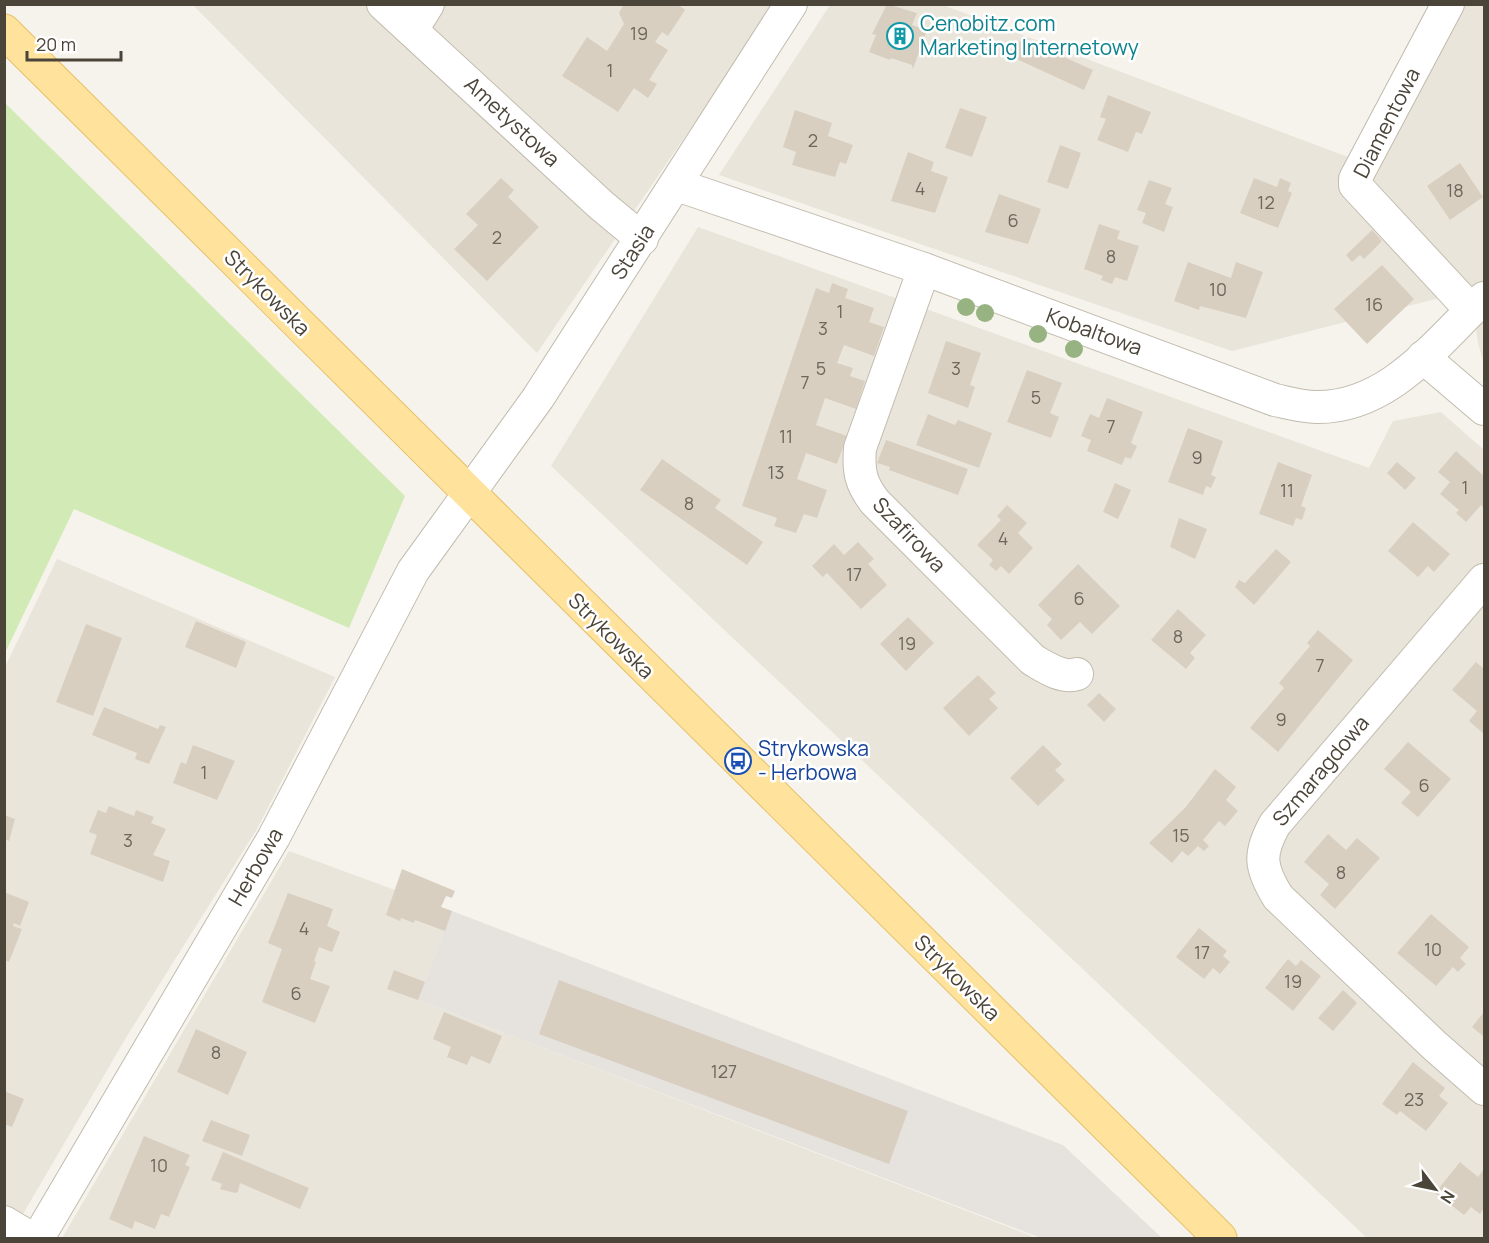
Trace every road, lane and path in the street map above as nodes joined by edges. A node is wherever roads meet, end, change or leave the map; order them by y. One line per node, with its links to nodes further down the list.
1 (383, 4): 4 (street, Ametystowa)
2 (791, 4): 6 (street, Stasia)
3 (1448, 4): 9 (street, Diamentowa)
4 (420, 17): 7 (street, Ametystowa)
5 (4, 32): 12 (main road, Strykowska)
6 (677, 185): 7 (street, Stasia); 8 (street, Kobaltowa)
7 (642, 239): 12 (street, Stasia)
8 (924, 269): 10 (street, Kobaltowa); 14 (street, Szafirowa)
9 (1478, 304): 10 (street, Kobaltowa)
10 (1423, 357): 11 (street)
11 (1485, 409)
12 (469, 494): 18 (street, Herbowa); 19 (main road, Strykowska)
13 (1485, 580): 15 (street, Szmaragdowa)
14 (1077, 674)
15 (1485, 1089)
16 (4, 1222): 17 (street)
17 (31, 1239)
18 (38, 1239)
19 (1220, 1239)

